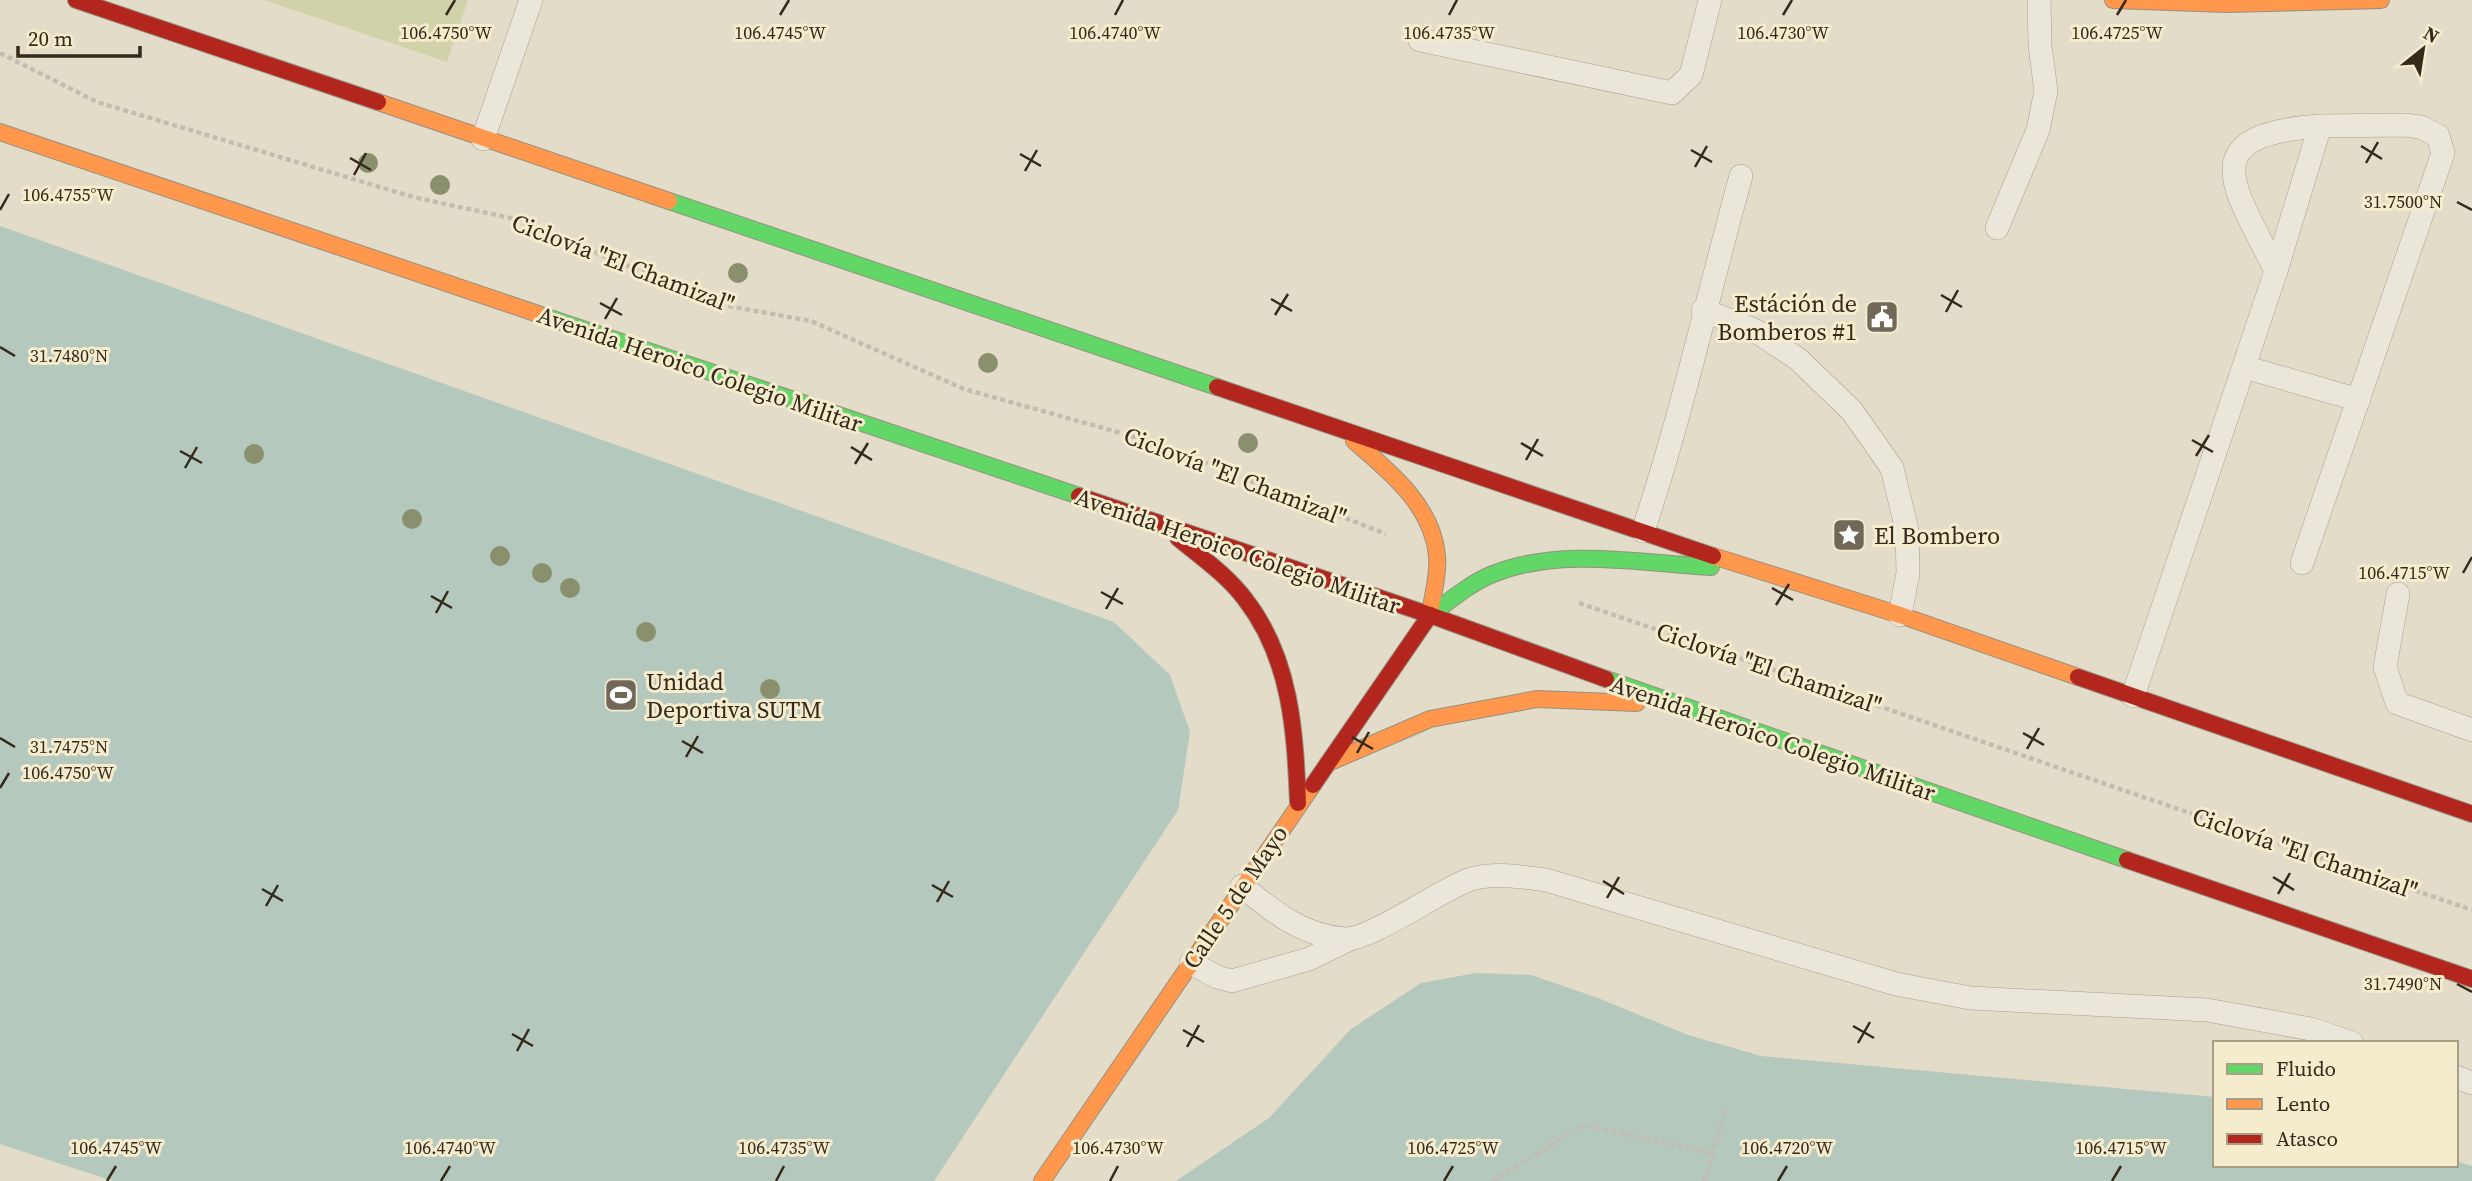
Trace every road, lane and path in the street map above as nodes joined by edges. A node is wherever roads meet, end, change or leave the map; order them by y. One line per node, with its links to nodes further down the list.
1 (76, 0): 11 (main road)
2 (531, 0): 11 (lane)
3 (1710, 0): 7 (lane)
4 (2039, 0): 13 (lane)
5 (2113, 0): 6 (main road)
6 (2381, 0)
7 (1420, 40)
8 (0, 53): 21 (path, Ciclovía "El Chamizal")
9 (2320, 125): 14 (lane); 14 (lane); 17 (lane)
10 (0, 132): 19 (main road, Avenida Heroico Colegio Militar)
11 (483, 139): 18 (main road)
12 (1741, 176): 15 (lane)
13 (1997, 228)
14 (2276, 271): 16 (lane)
15 (1703, 310): 20 (lane); 27 (lane)
16 (2244, 367): 17 (lane); 28 (lane)
17 (2359, 400): 22 (lane)
18 (1338, 428): 20 (main road); 21 (main road)
19 (1166, 527): 26 (main road, Avenida Heroico Colegio Militar); 32 (main road)
20 (1643, 531): 23 (main road)
21 (1437, 553): 26 (main road)
22 (2302, 563)
23 (1755, 570): 26 (main road); 27 (main road)
24 (2398, 594): 30 (lane)
25 (1569, 599): 35 (path, Ciclovía "El Chamizal")
26 (1430, 615): 29 (main road, Avenida Heroico Colegio Militar); 31 (main road, Calle 5 de Mayo)
27 (1900, 615): 28 (main road)
28 (2133, 696): 33 (main road)
29 (1674, 704): 31 (main road); 38 (main road, Avenida Heroico Colegio Militar)
30 (2472, 730)
31 (1328, 763): 32 (main road, Calle 5 de Mayo)
32 (1298, 803): 34 (main road, Calle 5 de Mayo)
33 (2472, 814)
34 (1242, 886): 36 (lane); 37 (main road, Calle 5 de Mayo)
35 (2472, 910)
36 (1348, 940): 37 (lane); 39 (lane)
37 (1191, 963): 42 (main road, Calle 5 de Mayo)
38 (2472, 979)
39 (2346, 1041)
40 (1726, 1107): 41 (path)
41 (1711, 1153): 43 (path); 44 (path)
42 (1042, 1181)
43 (1492, 1181)
44 (1704, 1181)

